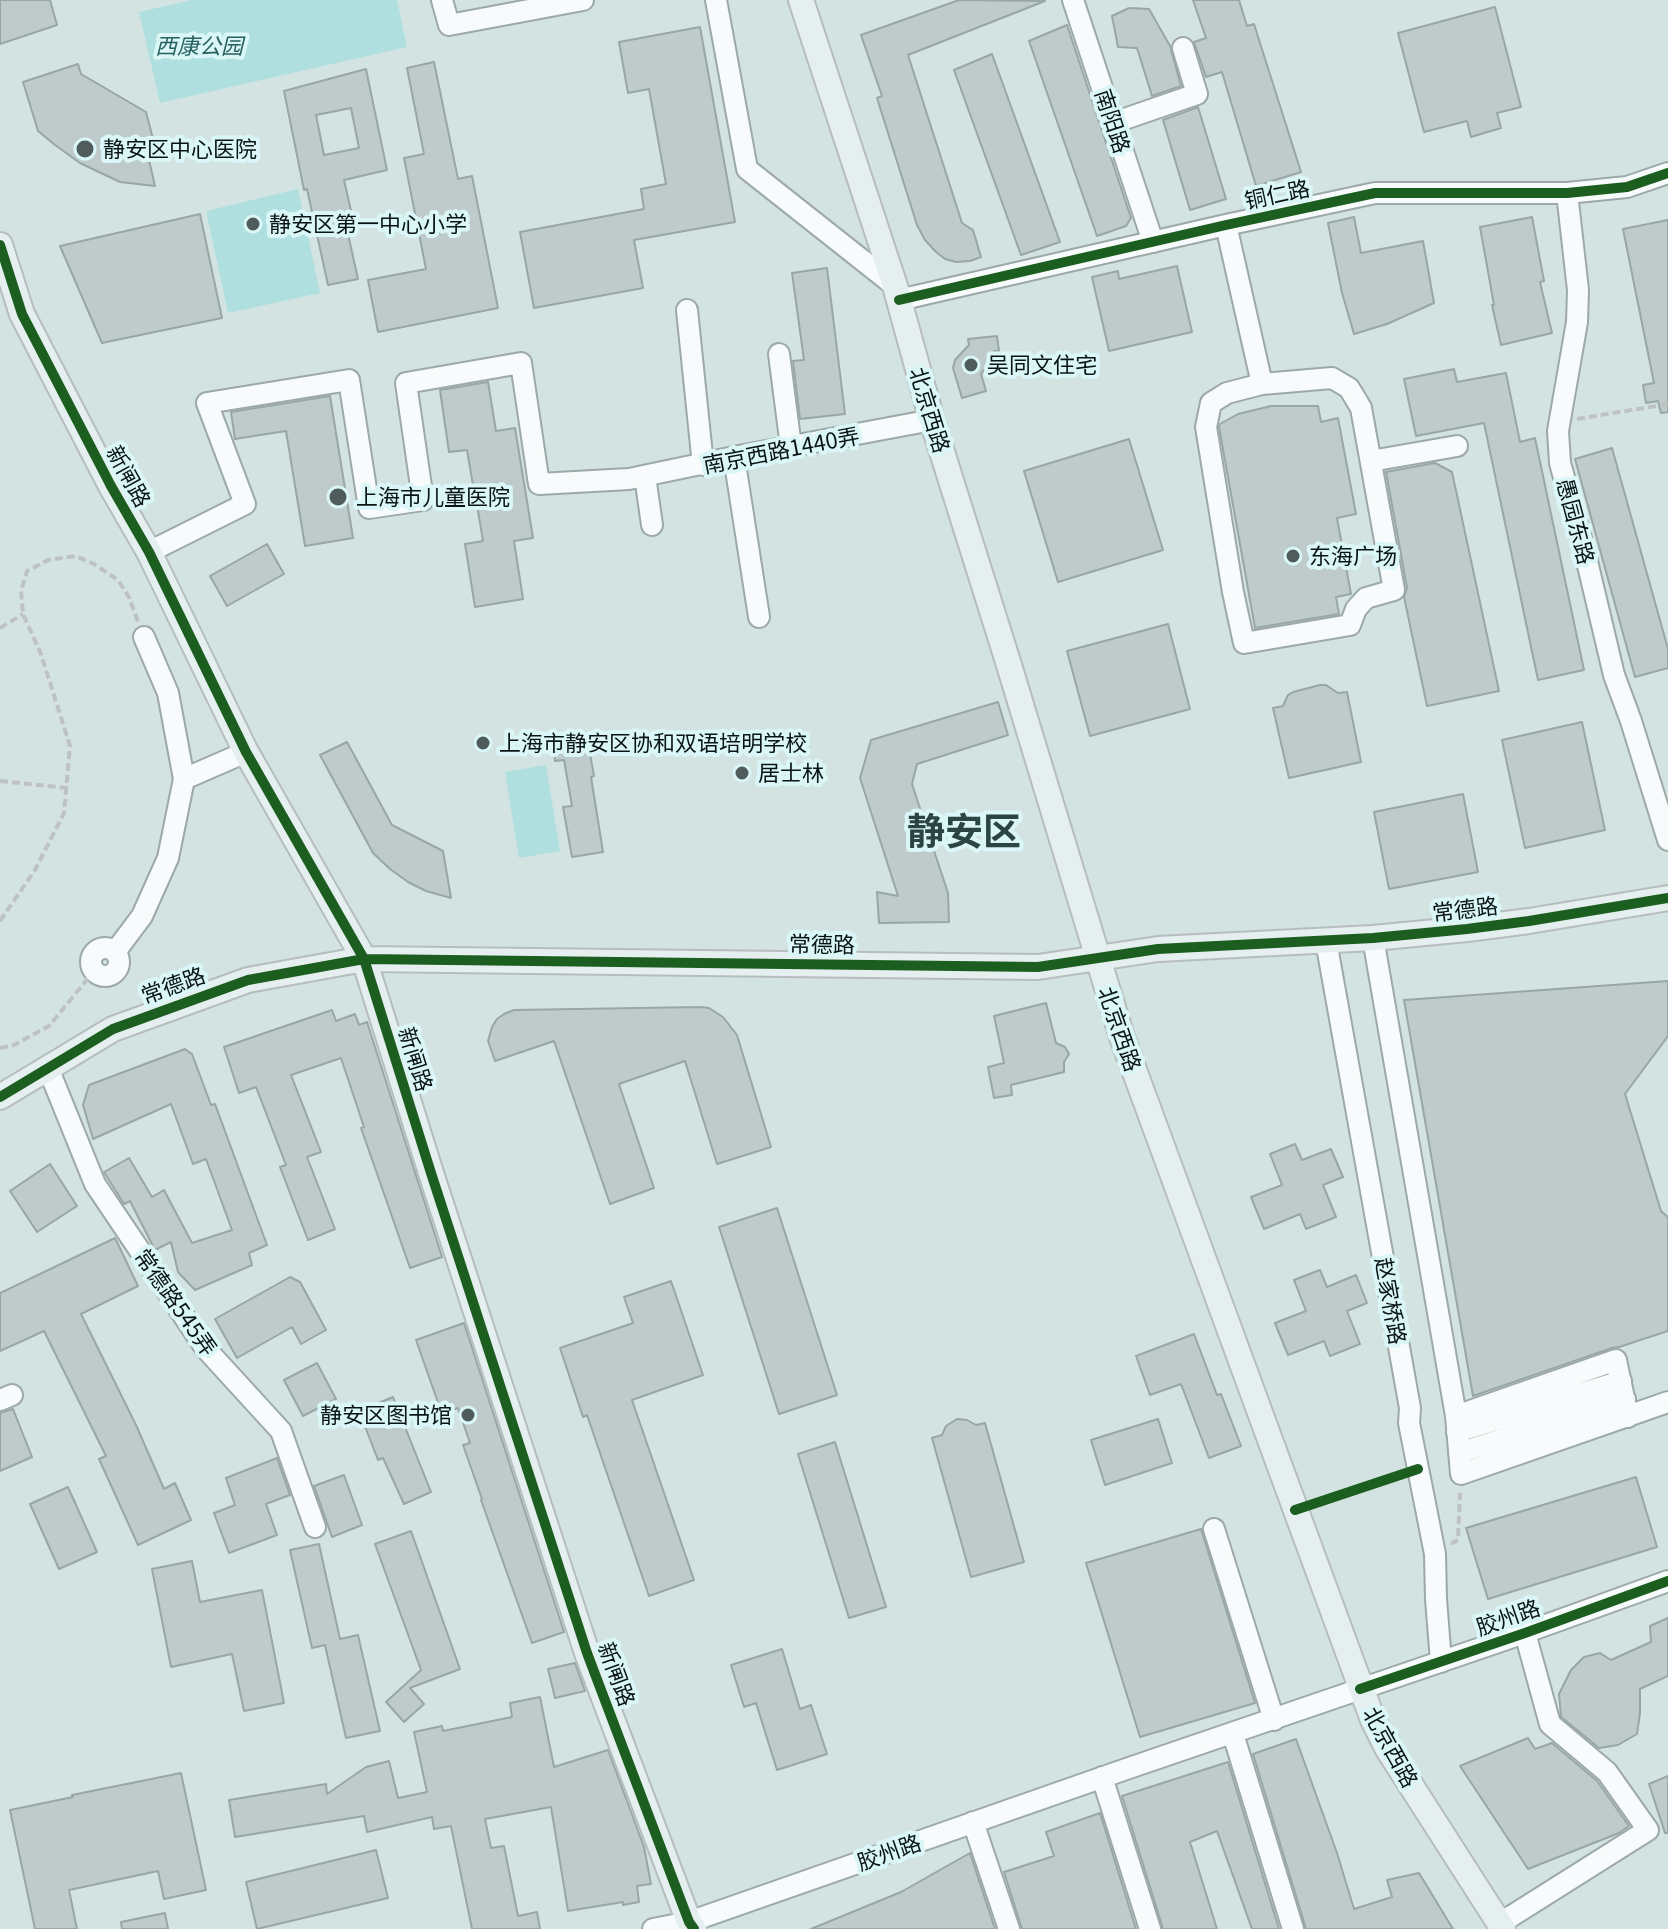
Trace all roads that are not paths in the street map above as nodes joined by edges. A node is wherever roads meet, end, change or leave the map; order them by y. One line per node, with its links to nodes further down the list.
1 (442, 0): 6 (street)
2 (581, 0): 6 (street)
3 (716, 0): 14 (street)
4 (801, 0): 14 (main road, 北京西路)
5 (1073, 0): 8 (street, 南阳路)
6 (520, 6)
7 (1183, 48): 8 (street)
8 (1113, 123): 12 (street, 南阳路)
9 (1668, 173): 10 (street, 铜仁路)
10 (1567, 193): 11 (street, 铜仁路); 31 (street, 愚园东路)
11 (1226, 225): 12 (street, 铜仁路); 17 (street)
12 (1153, 242): 14 (street, 铜仁路)
13 (0, 245): 26 (main road, 新闸路)
14 (897, 293): 18 (main road, 北京西路)
15 (687, 310): 23 (street)
16 (779, 354): 20 (street)
17 (1262, 384): 22 (street); 22 (street)
18 (932, 420): 20 (street, 南京西路1440弄); 35 (main road, 北京西路)
19 (1457, 446): 22 (street)
20 (791, 447): 21 (street, 南京西路1440弄)
21 (734, 457): 23 (street, 南京西路1440弄); 27 (street)
22 (1371, 461)
23 (703, 465): 24 (street, 南京西路1440弄)
24 (637, 478): 25 (street); 26 (street, 南京西路1440弄)
25 (652, 525)
26 (149, 552): 29 (main road, 新闸路)
27 (759, 617)
28 (144, 637): 30 (street)
29 (246, 752): 30 (street); 36 (main road, 新闸路)
30 (184, 779): 37 (street)
31 (1668, 840)
32 (1668, 898): 33 (main road, 常德路)
33 (1373, 938): 34 (main road, 常德路); 42 (street)
34 (1326, 941): 35 (main road, 常德路); 47 (street, 赵家桥路)
35 (1097, 958): 36 (main road, 常德路); 48 (main road, 北京西路)
36 (364, 959): 38 (main road, 常德路); 53 (main road, 新闸路)
37 (94, 971)
38 (48, 1068): 39 (main road, 常德路); 43 (street, 常德路545弄)
39 (0, 1097)
40 (1625, 1399): 41 (street); 42 (street); 42 (street)
41 (1668, 1402)
42 (1458, 1444)
43 (315, 1527)
44 (1214, 1529): 49 (street)
45 (1668, 1581): 46 (street, 胶州路)
46 (1525, 1633): 47 (street, 胶州路); 54 (street)
47 (1441, 1662): 48 (street, 胶州路)
48 (1360, 1689): 49 (street, 胶州路); 54 (main road, 北京西路)
49 (1274, 1720): 50 (street, 胶州路)
50 (1233, 1734): 51 (street, 胶州路); 58 (street)
51 (1102, 1777): 52 (street, 胶州路); 57 (street)
52 (973, 1822): 53 (street, 胶州路); 56 (street)
53 (691, 1925): 55 (street, 胶州路)
54 (1501, 1926)
55 (653, 1929)
56 (1009, 1929)
57 (1150, 1929)
58 (1293, 1929)

